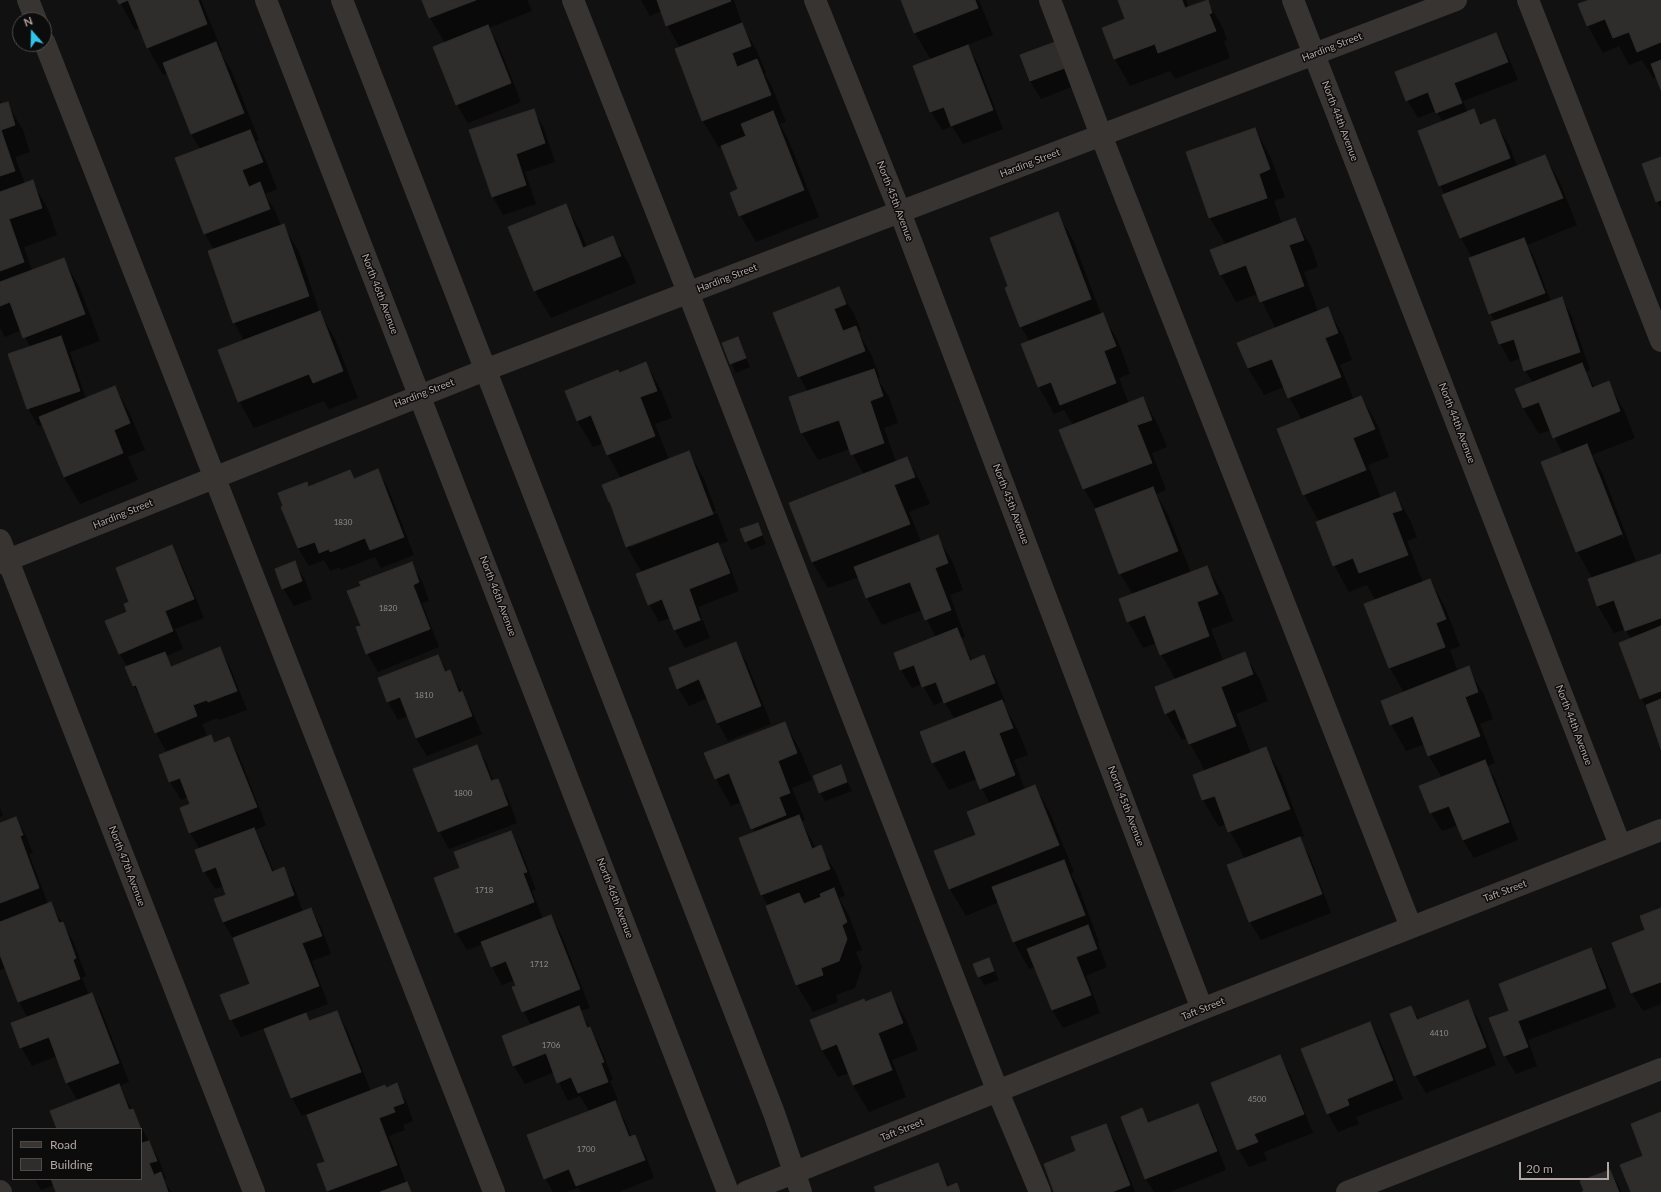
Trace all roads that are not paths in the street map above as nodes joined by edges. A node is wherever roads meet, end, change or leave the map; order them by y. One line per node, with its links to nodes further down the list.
1 (28, 0): 10 (street)
2 (266, 0): 18 (street, North 46th Avenue)
3 (342, 0): 17 (street)
4 (573, 0): 15 (street)
5 (815, 0): 14 (street, North 45th Avenue)
6 (1050, 0): 13 (street)
7 (1293, 0): 12 (street, North 44th Avenue)
8 (1456, 0): 12 (street, Harding Street)
9 (1528, 0): 16 (street)
10 (33, 12)
11 (48, 52): 19 (street)
12 (1314, 54): 13 (street, Harding Street); 23 (street, North 44th Avenue)
13 (1101, 135): 14 (street, Harding Street); 24 (street)
14 (900, 212): 15 (street, Harding Street); 25 (street, North 45th Avenue)
15 (688, 292): 17 (street, Harding Street); 27 (street)
16 (1661, 341)
17 (485, 370): 18 (street, Harding Street); 28 (street)
18 (420, 395): 19 (street, Harding Street); 31 (street, North 46th Avenue)
19 (214, 478): 21 (street, Harding Street); 30 (street)
20 (0, 540): 21 (street, North 47th Avenue)
21 (4, 562): 29 (street, North 47th Avenue)
22 (1661, 830): 23 (street, Taft Street)
23 (1620, 845): 24 (street, Taft Street)
24 (1411, 927): 25 (street, Taft Street)
25 (1202, 1009): 27 (street, Taft Street)
26 (1661, 1069): 34 (street)
27 (998, 1092): 28 (street, Taft Street); 33 (street)
28 (798, 1183): 32 (street, Taft Street)
29 (254, 1192)
30 (494, 1192)
31 (728, 1192)
32 (746, 1192)
33 (1040, 1192)
34 (1346, 1192)

